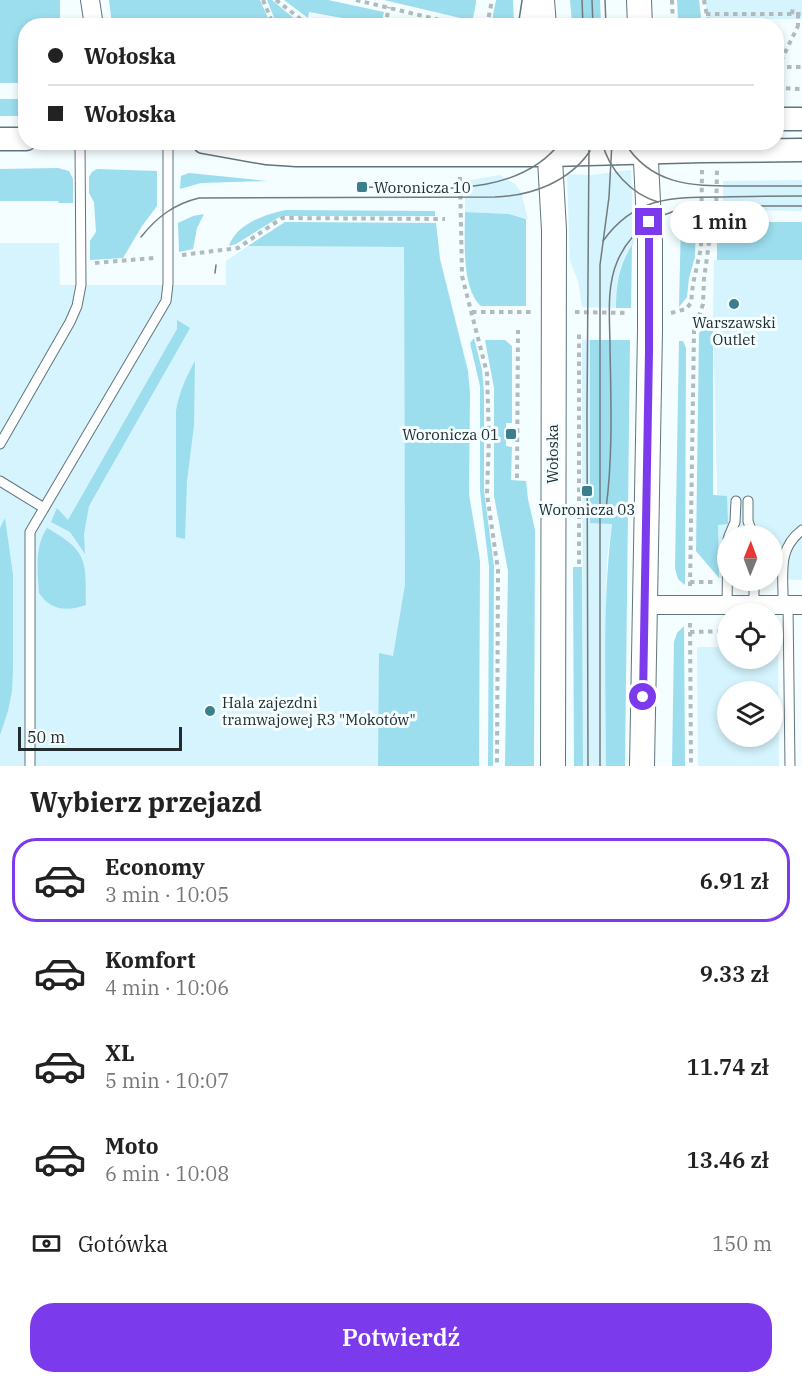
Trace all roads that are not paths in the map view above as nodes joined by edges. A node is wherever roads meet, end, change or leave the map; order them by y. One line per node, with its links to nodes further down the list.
1 (90, 0): 5 (street)
2 (534, 0): 6 (street)
3 (542, 0): 7 (main road)
4 (639, 0): 8 (main road)
5 (93, 18)
6 (531, 18)
7 (543, 18)
8 (640, 18)
9 (784, 119): 10 (street)
10 (802, 119)
11 (0, 139): 12 (street)
12 (18, 139)
13 (80, 150): 21 (lane)
14 (168, 150): 25 (lane)
15 (249, 150): 16 (street)
16 (508, 150)
17 (550, 150): 33 (main road, Wołoska)
18 (646, 150): 29 (main road)
19 (693, 150): 20 (street)
20 (802, 150)
21 (0, 444)
22 (0, 481): 25 (lane)
23 (736, 501): 26 (lane)
24 (748, 501): 27 (lane)
25 (44, 508): 32 (lane)
26 (734, 525)
27 (749, 525)
28 (802, 530): 31 (lane)
29 (644, 605): 30 (street); 34 (main road)
30 (717, 605)
31 (791, 605): 35 (lane)
32 (30, 766)
33 (553, 766)
34 (642, 766)
35 (790, 766)

